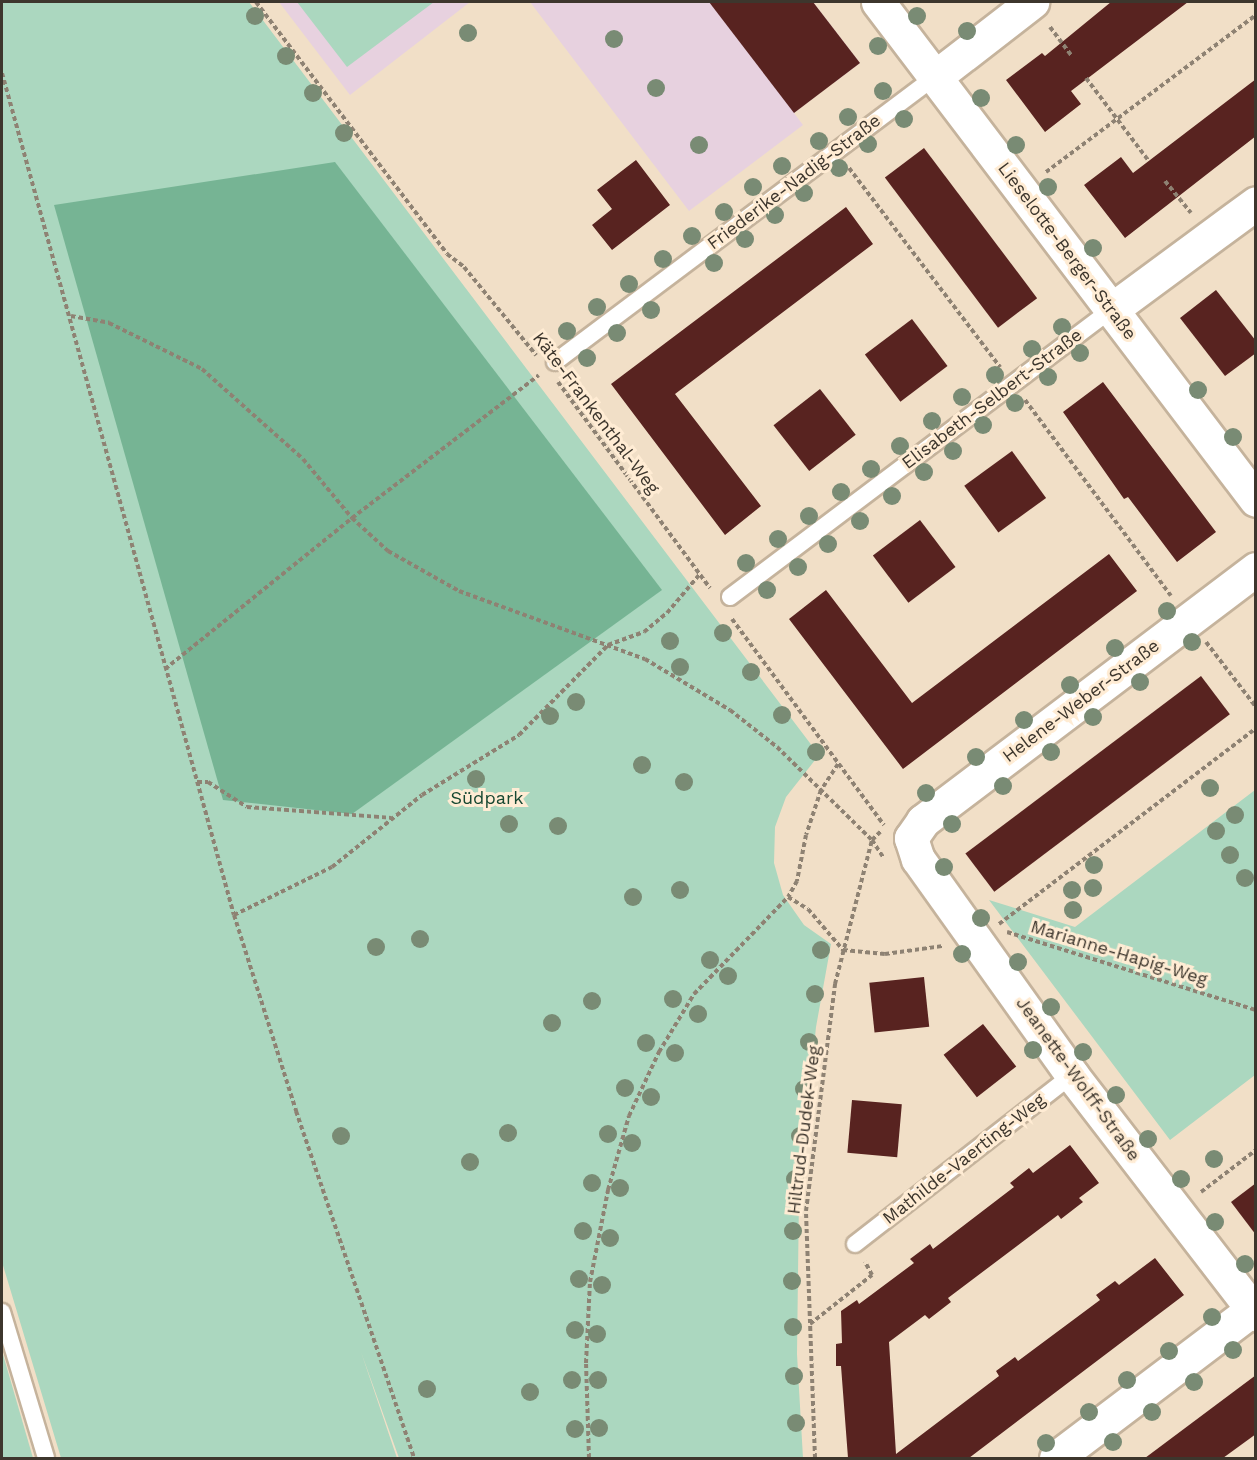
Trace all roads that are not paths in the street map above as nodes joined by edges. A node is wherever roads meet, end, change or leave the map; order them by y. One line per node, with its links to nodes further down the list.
1 (878, 2): 3 (street, Lieselotte-Berger-Straße)
2 (1032, 2): 3 (street, Friederike-Nadig-Straße)
3 (935, 77): 5 (street, Lieselotte-Berger-Straße); 6 (lane, Friederike-Nadig-Straße)
4 (1256, 203): 5 (street, Elisabeth-Selbert-Straße)
5 (1111, 309): 7 (street, Lieselotte-Berger-Straße); 9 (lane, Elisabeth-Selbert-Straße)
6 (549, 367)
7 (1256, 500)
8 (1256, 569): 10 (street, Helene-Weber-Straße)
9 (725, 602)
10 (898, 833): 11 (street, Jeanette-Wolff-Straße)
11 (1072, 1075): 12 (lane, Mathilde-Vaerting-Weg); 13 (street, Jeanette-Wolff-Straße)
12 (855, 1244)
13 (1254, 1310): 16 (street)
14 (2, 1312): 15 (lane)
15 (46, 1458)
16 (1056, 1458)

